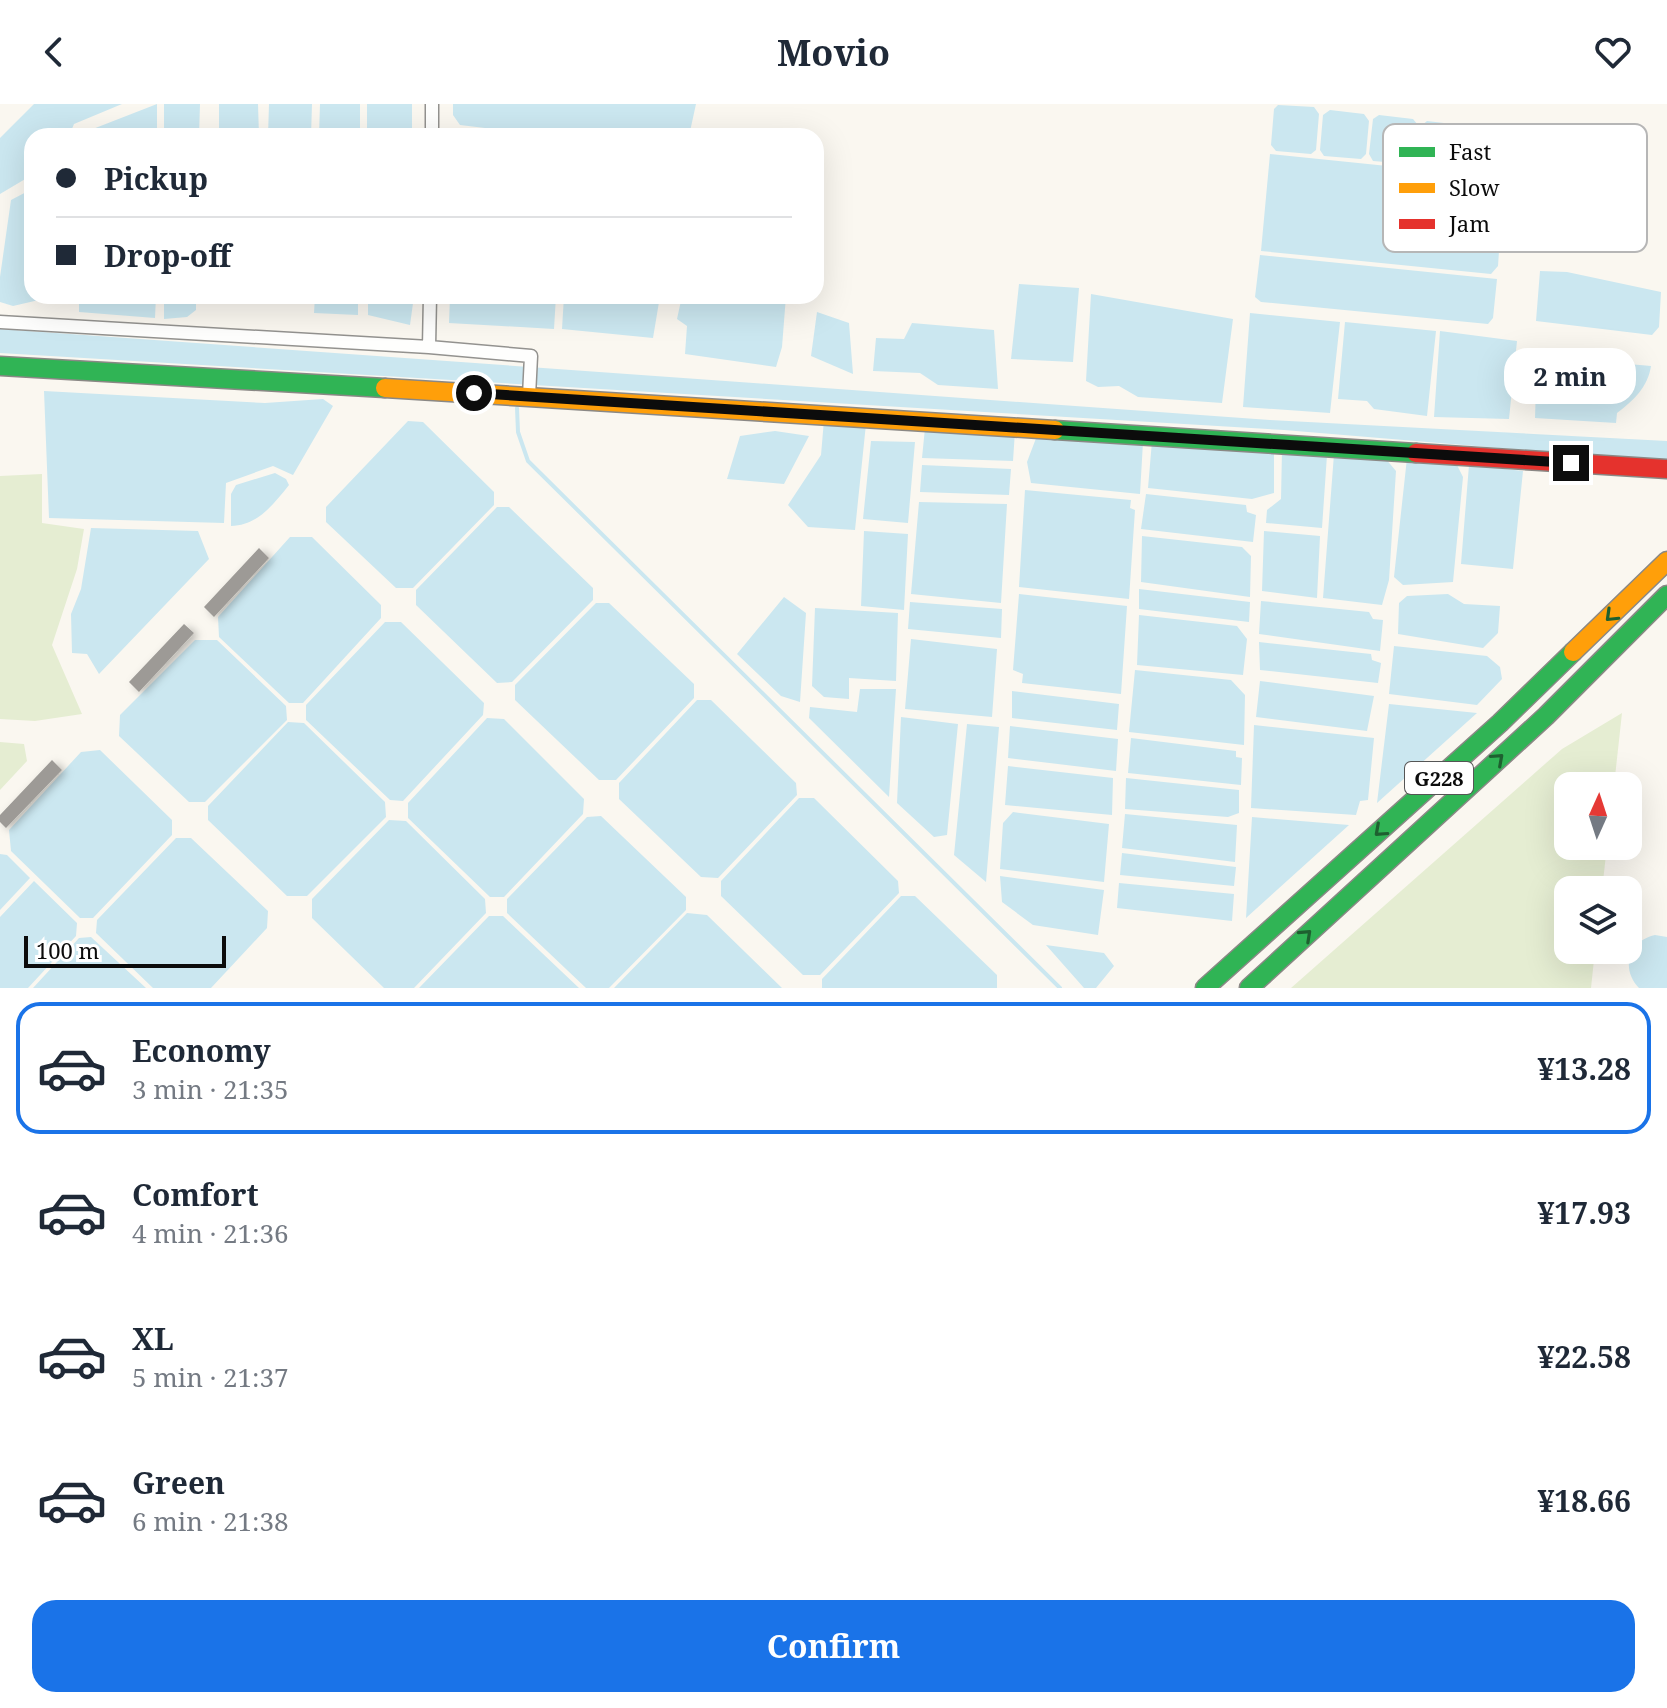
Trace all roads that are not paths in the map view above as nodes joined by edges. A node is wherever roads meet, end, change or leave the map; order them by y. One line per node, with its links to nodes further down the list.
1 (432, 104): 2 (street)
2 (432, 128)
3 (430, 304): 5 (street)
4 (0, 322): 5 (street)
5 (429, 347): 7 (street)
6 (0, 366): 7 (main road)
7 (529, 396): 8 (main road)
8 (1667, 469)
9 (1667, 561): 11 (main road, G228, one-way to 11)
10 (1667, 595): 12 (main road, G228, one-way to 10)
11 (1211, 986)
12 (1249, 988)

